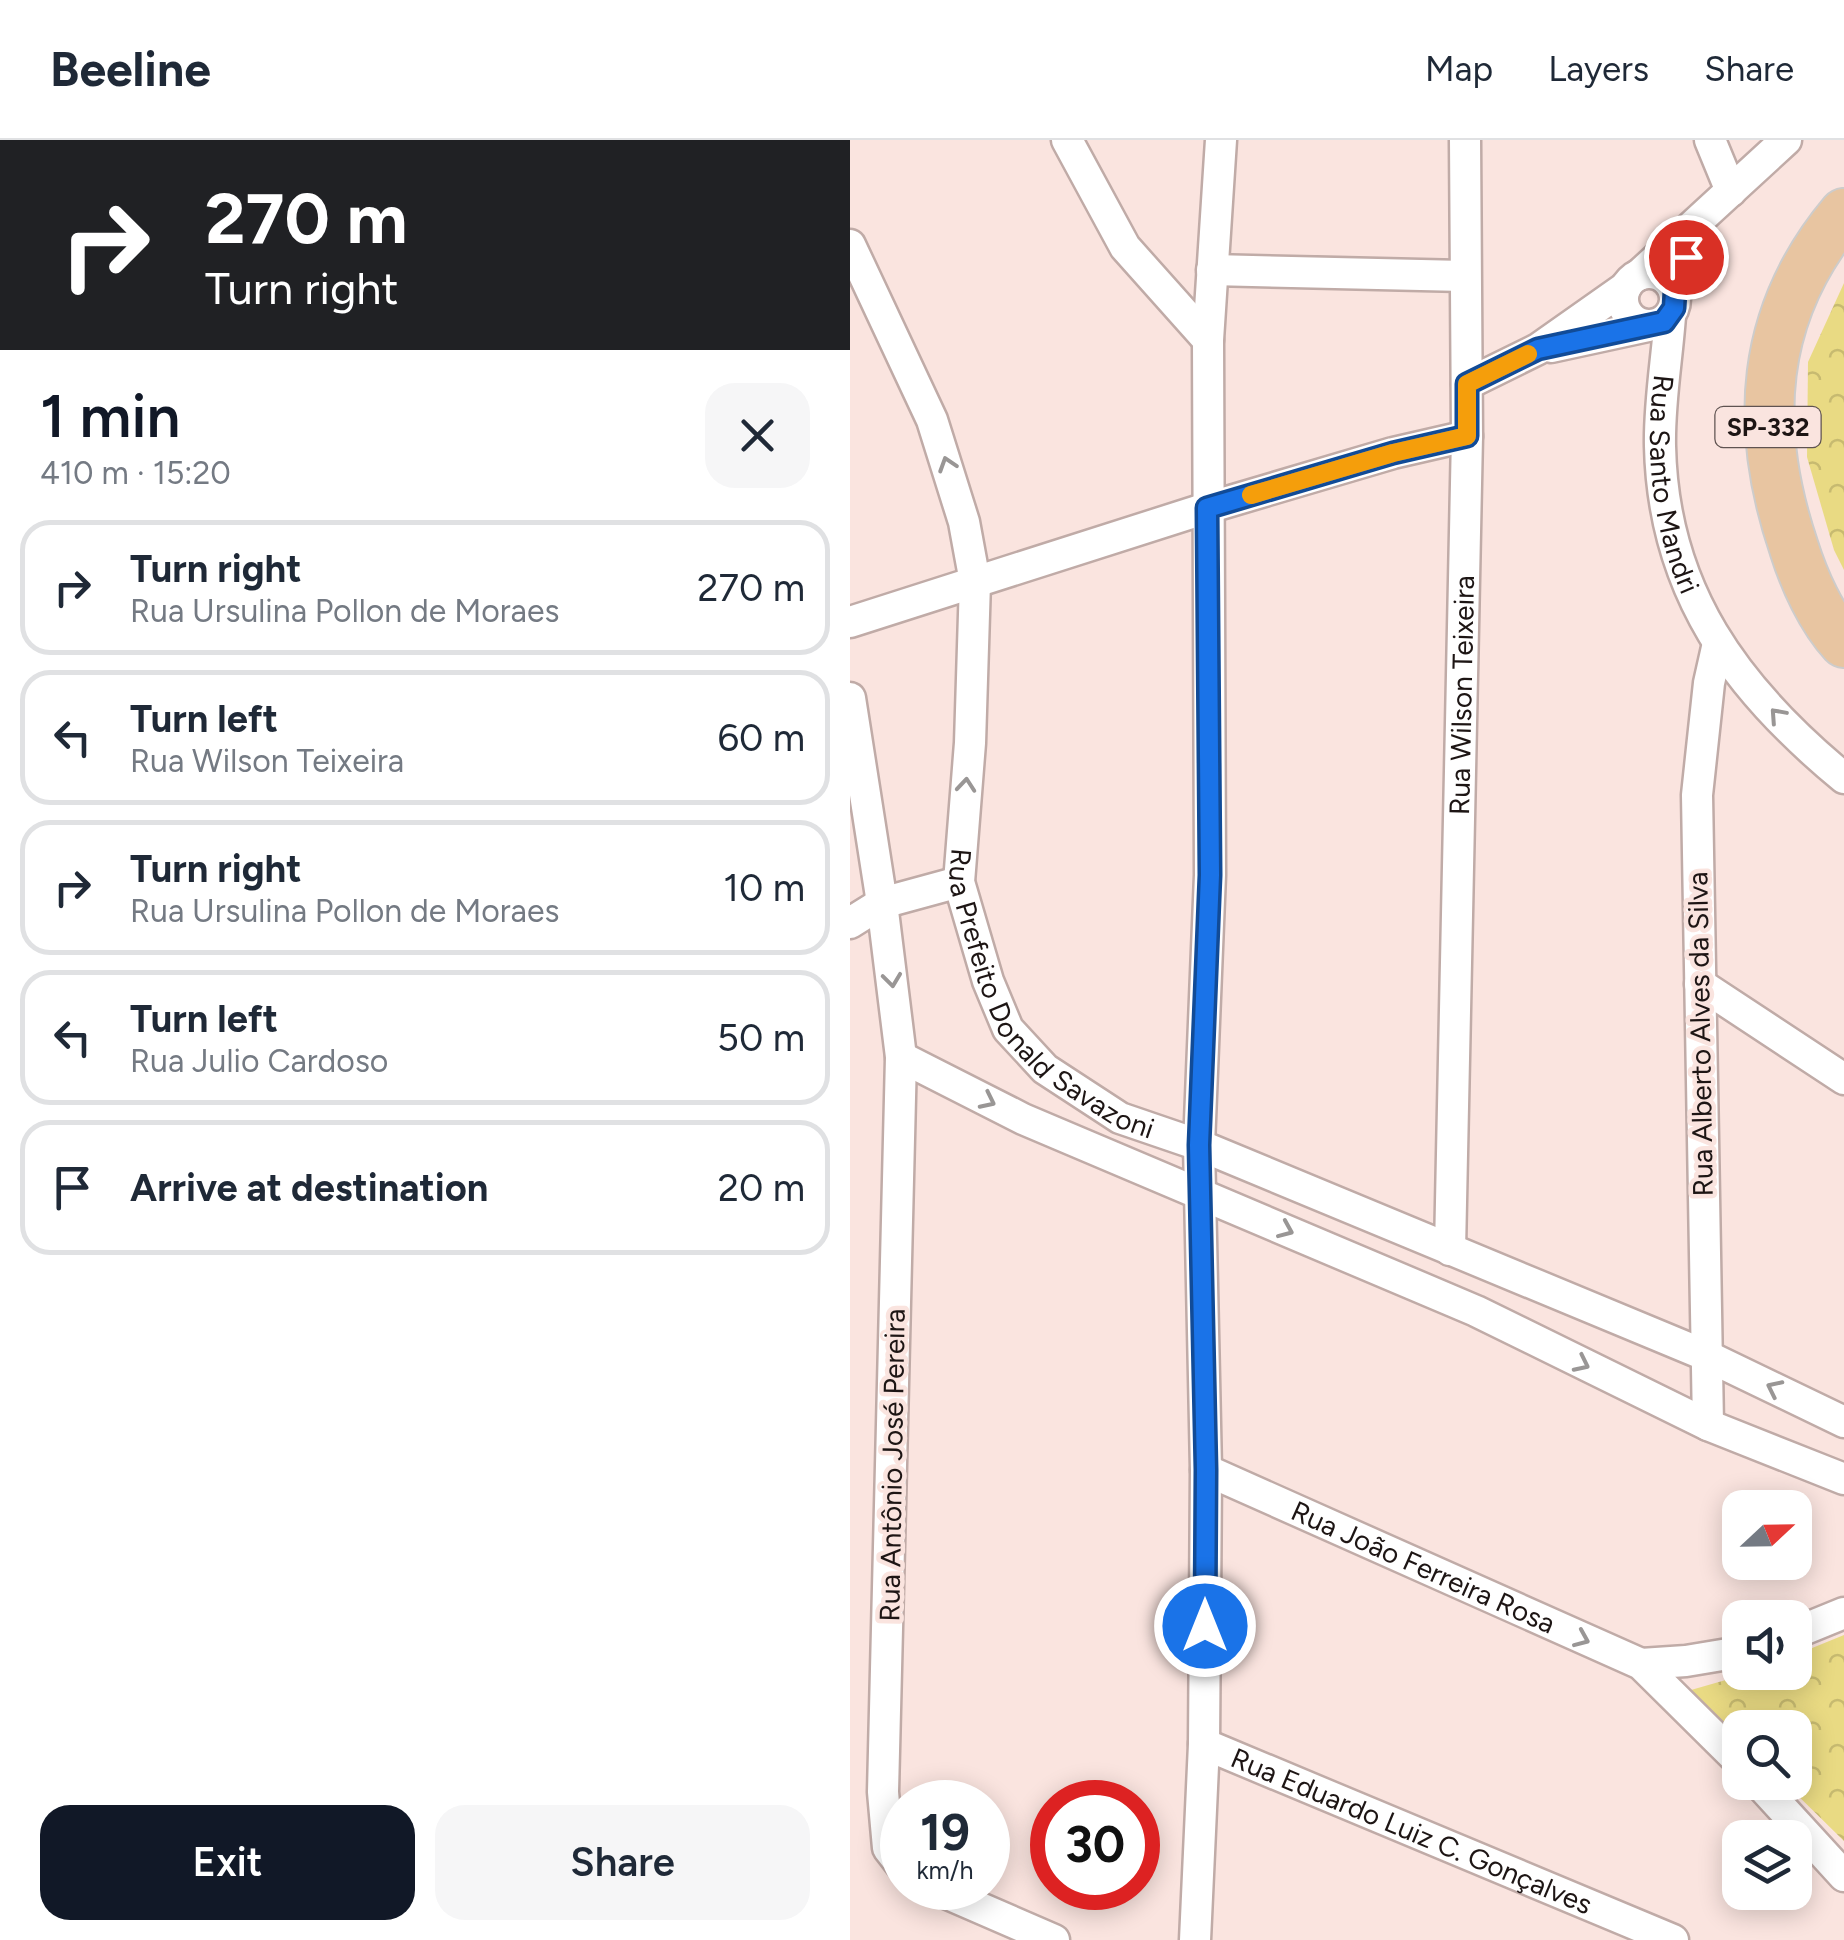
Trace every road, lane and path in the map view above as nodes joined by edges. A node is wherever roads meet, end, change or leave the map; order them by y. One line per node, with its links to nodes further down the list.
1 (1067, 140): 14 (street)
2 (1221, 140): 10 (street)
3 (1465, 140): 11 (street, Rua Wilson Teixeira)
4 (1710, 140): 6 (street)
5 (1786, 140): 6 (street)
6 (1730, 191): 8 (street)
7 (1844, 213): 21 (main road, SP-332)
8 (1698, 224): 12 (street); 13 (street, Rua Santo Mandri)
9 (850, 245): 19 (street, Rua Prefeito Donald Savazoni, one-way to 9)
10 (1212, 270): 11 (street); 14 (street)
11 (1464, 276): 16 (street, Rua Wilson Teixeira)
12 (1632, 281): 13 (street); 13 (street); 15 (street)
13 (1664, 311): 15 (street); 22 (street, Rua Santo Mandri)
14 (1208, 340): 18 (street)
15 (1538, 349): 16 (street)
16 (1467, 384): 17 (street, Rua Wilson Teixeira)
17 (1467, 436): 18 (street); 33 (street, Rua Wilson Teixeira)
18 (1207, 508): 19 (street); 31 (street)
19 (975, 582): 20 (street); 25 (street, Rua Prefeito Donald Savazoni, one-way to 19)
20 (850, 622)
21 (1844, 643)
22 (1718, 644): 24 (street, Rua Santo Mandri, one-way to 22); 28 (street, Rua Alberto Alves da Silva)
23 (850, 698): 26 (street)
24 (1844, 778)
25 (959, 882): 26 (street); 31 (street, Rua Prefeito Donald Savazoni)
26 (882, 903): 27 (street); 29 (street, one-way to 29)
27 (850, 924)
28 (1700, 984): 30 (street); 34 (street, Rua Alberto Alves da Silva)
29 (901, 1057): 32 (street, Rua Prefeito Donald Savazoni, one-way to 32); 45 (street, Rua Antônio José Pereira)
30 (1844, 1079)
31 (1199, 1145): 32 (street); 33 (street, Rua Prefeito Donald Savazoni)
32 (1202, 1193): 36 (street, Rua Prefeito Donald Savazoni, one-way to 36); 37 (street)
33 (1450, 1250): 34 (street, Rua Prefeito Donald Savazoni)
34 (1704, 1355): 35 (street, Rua Prefeito Donald Savazoni, one-way to 34); 36 (street, Rua Alberto Alves da Silva)
35 (1844, 1422)
36 (1708, 1426): 38 (street, Rua Prefeito Donald Savazoni)
37 (1206, 1470): 42 (street, Rua João Ferreira Rosa, one-way to 42); 43 (street)
38 (1844, 1479)
39 (1844, 1613): 40 (street)
40 (1812, 1626)
41 (1722, 1655): 42 (street, Rua João Ferreira Rosa)
42 (1641, 1664): 44 (street, Rua João Ferreira Rosa)
43 (1204, 1744): 50 (street); 51 (street, Rua Eduardo Luiz C. Gonçalves)
44 (1722, 1744)
45 (883, 1780)
46 (1774, 1800): 47 (street)
47 (1844, 1876)
48 (985, 1910): 49 (street)
49 (1054, 1940)
50 (1195, 1940)
51 (1674, 1940)

